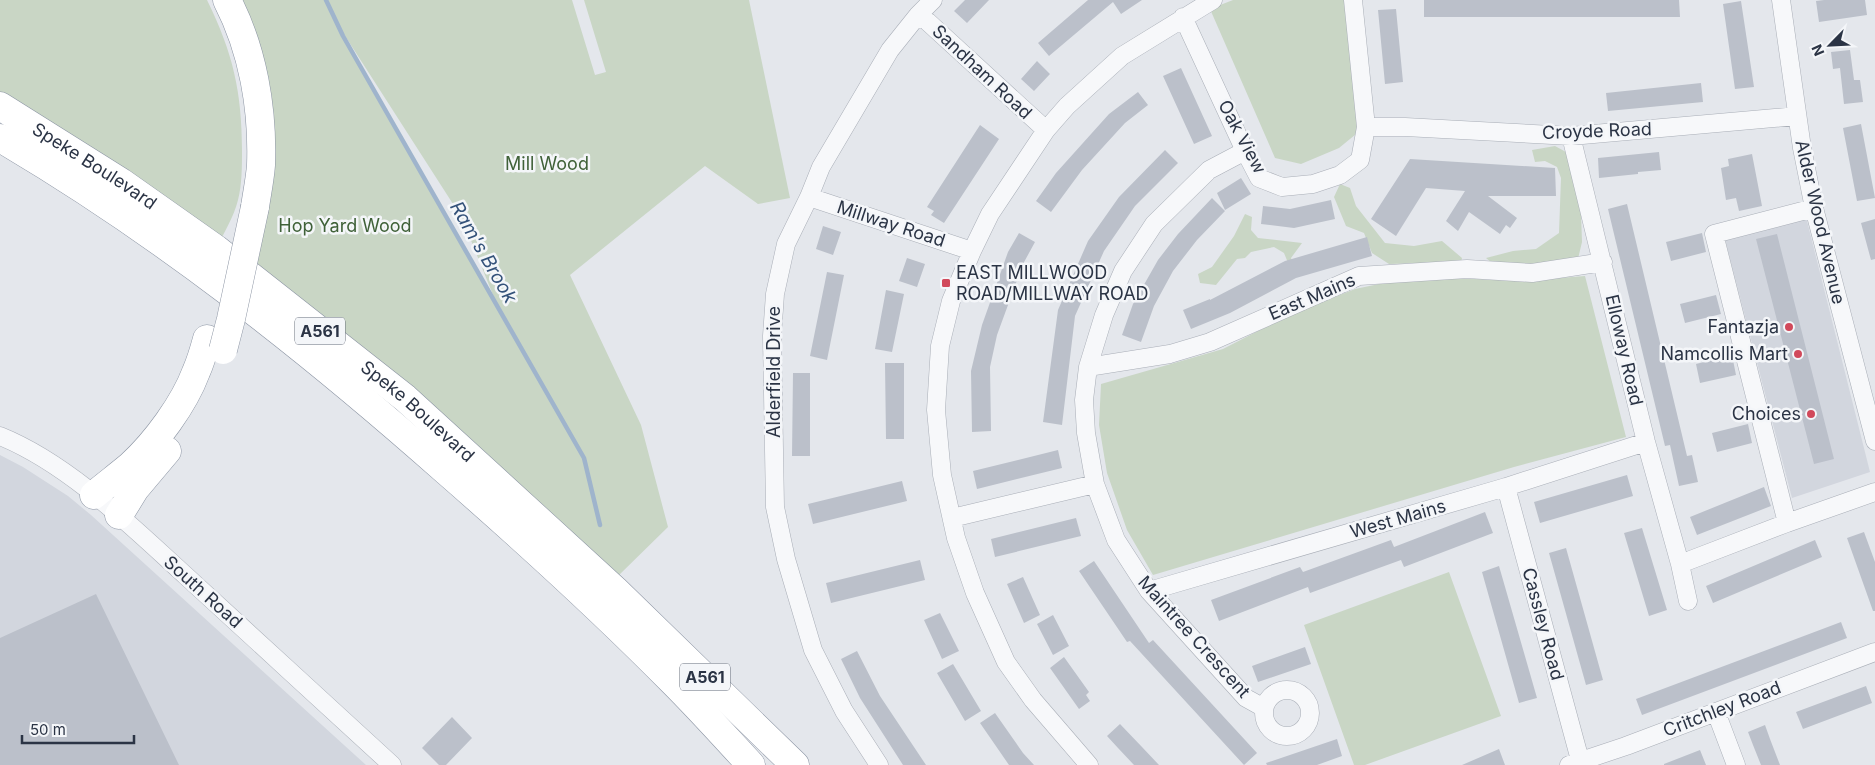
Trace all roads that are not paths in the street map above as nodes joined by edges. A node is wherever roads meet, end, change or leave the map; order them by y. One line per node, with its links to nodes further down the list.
1 (207, 0): 18 (highway)
2 (226, 0): 18 (highway)
3 (933, 0): 7 (street, Alderfield Drive)
4 (1213, 0): 8 (street)
5 (1353, 0): 12 (street, Oak View)
6 (1781, 0): 11 (street, Alder Wood Avenue)
7 (918, 15): 13 (street, Sandham Road); 17 (street, Alderfield Drive)
8 (1183, 17): 13 (street); 16 (street, Oak View)
9 (0, 96): 20 (highway)
10 (0, 106): 20 (highway, Speke Boulevard / A561)
11 (1797, 116): 14 (street, Croyde Road); 19 (street, Alder Wood Avenue)
12 (1366, 127): 14 (street, Croyde Road); 16 (street, Oak View)
13 (1046, 130): 21 (street)
14 (1571, 136): 22 (street, Elloway Road)
15 (0, 138): 43 (highway, Speke Boulevard / A561)
16 (1245, 151): 24 (street, Maintree Crescent)
17 (809, 197): 21 (street, Millway Road); 45 (street, Alderfield Drive)
18 (246, 204): 23 (highway)
19 (1814, 208): 26 (street, Alder Wood Avenue); 34 (street)
20 (216, 249): 44 (highway, Speke Boulevard / A561)
21 (972, 251): 33 (street)
22 (1603, 262): 24 (street, East Mains); 27 (street, Elloway Road)
23 (215, 344): 31 (highway); 32 (highway)
24 (1088, 367): 28 (street, Maintree Crescent)
25 (0, 436): 31 (street, South Road)
26 (1875, 441)
27 (1646, 442): 29 (street, West Mains); 35 (street, Elloway Road)
28 (1095, 484): 33 (street); 36 (street, Maintree Crescent)
29 (1506, 487): 36 (street, West Mains); 41 (street, Cassley Road)
30 (1875, 492): 34 (street)
31 (94, 494): 32 (street, South Road)
32 (118, 515): 42 (street, South Road)
33 (952, 518): 46 (street)
34 (1787, 523): 35 (street)
35 (1680, 564): 37 (street, Elloway Road)
36 (1149, 591): 39 (street, Maintree Crescent)
37 (1688, 601)
38 (1875, 652): 40 (street, Critchley Road)
39 (1264, 708)
40 (1716, 712): 41 (street, Critchley Road); 47 (street)
41 (1574, 763)
42 (392, 765)
43 (751, 765)
44 (794, 765)
45 (879, 765)
46 (1089, 765)
47 (1736, 765)

